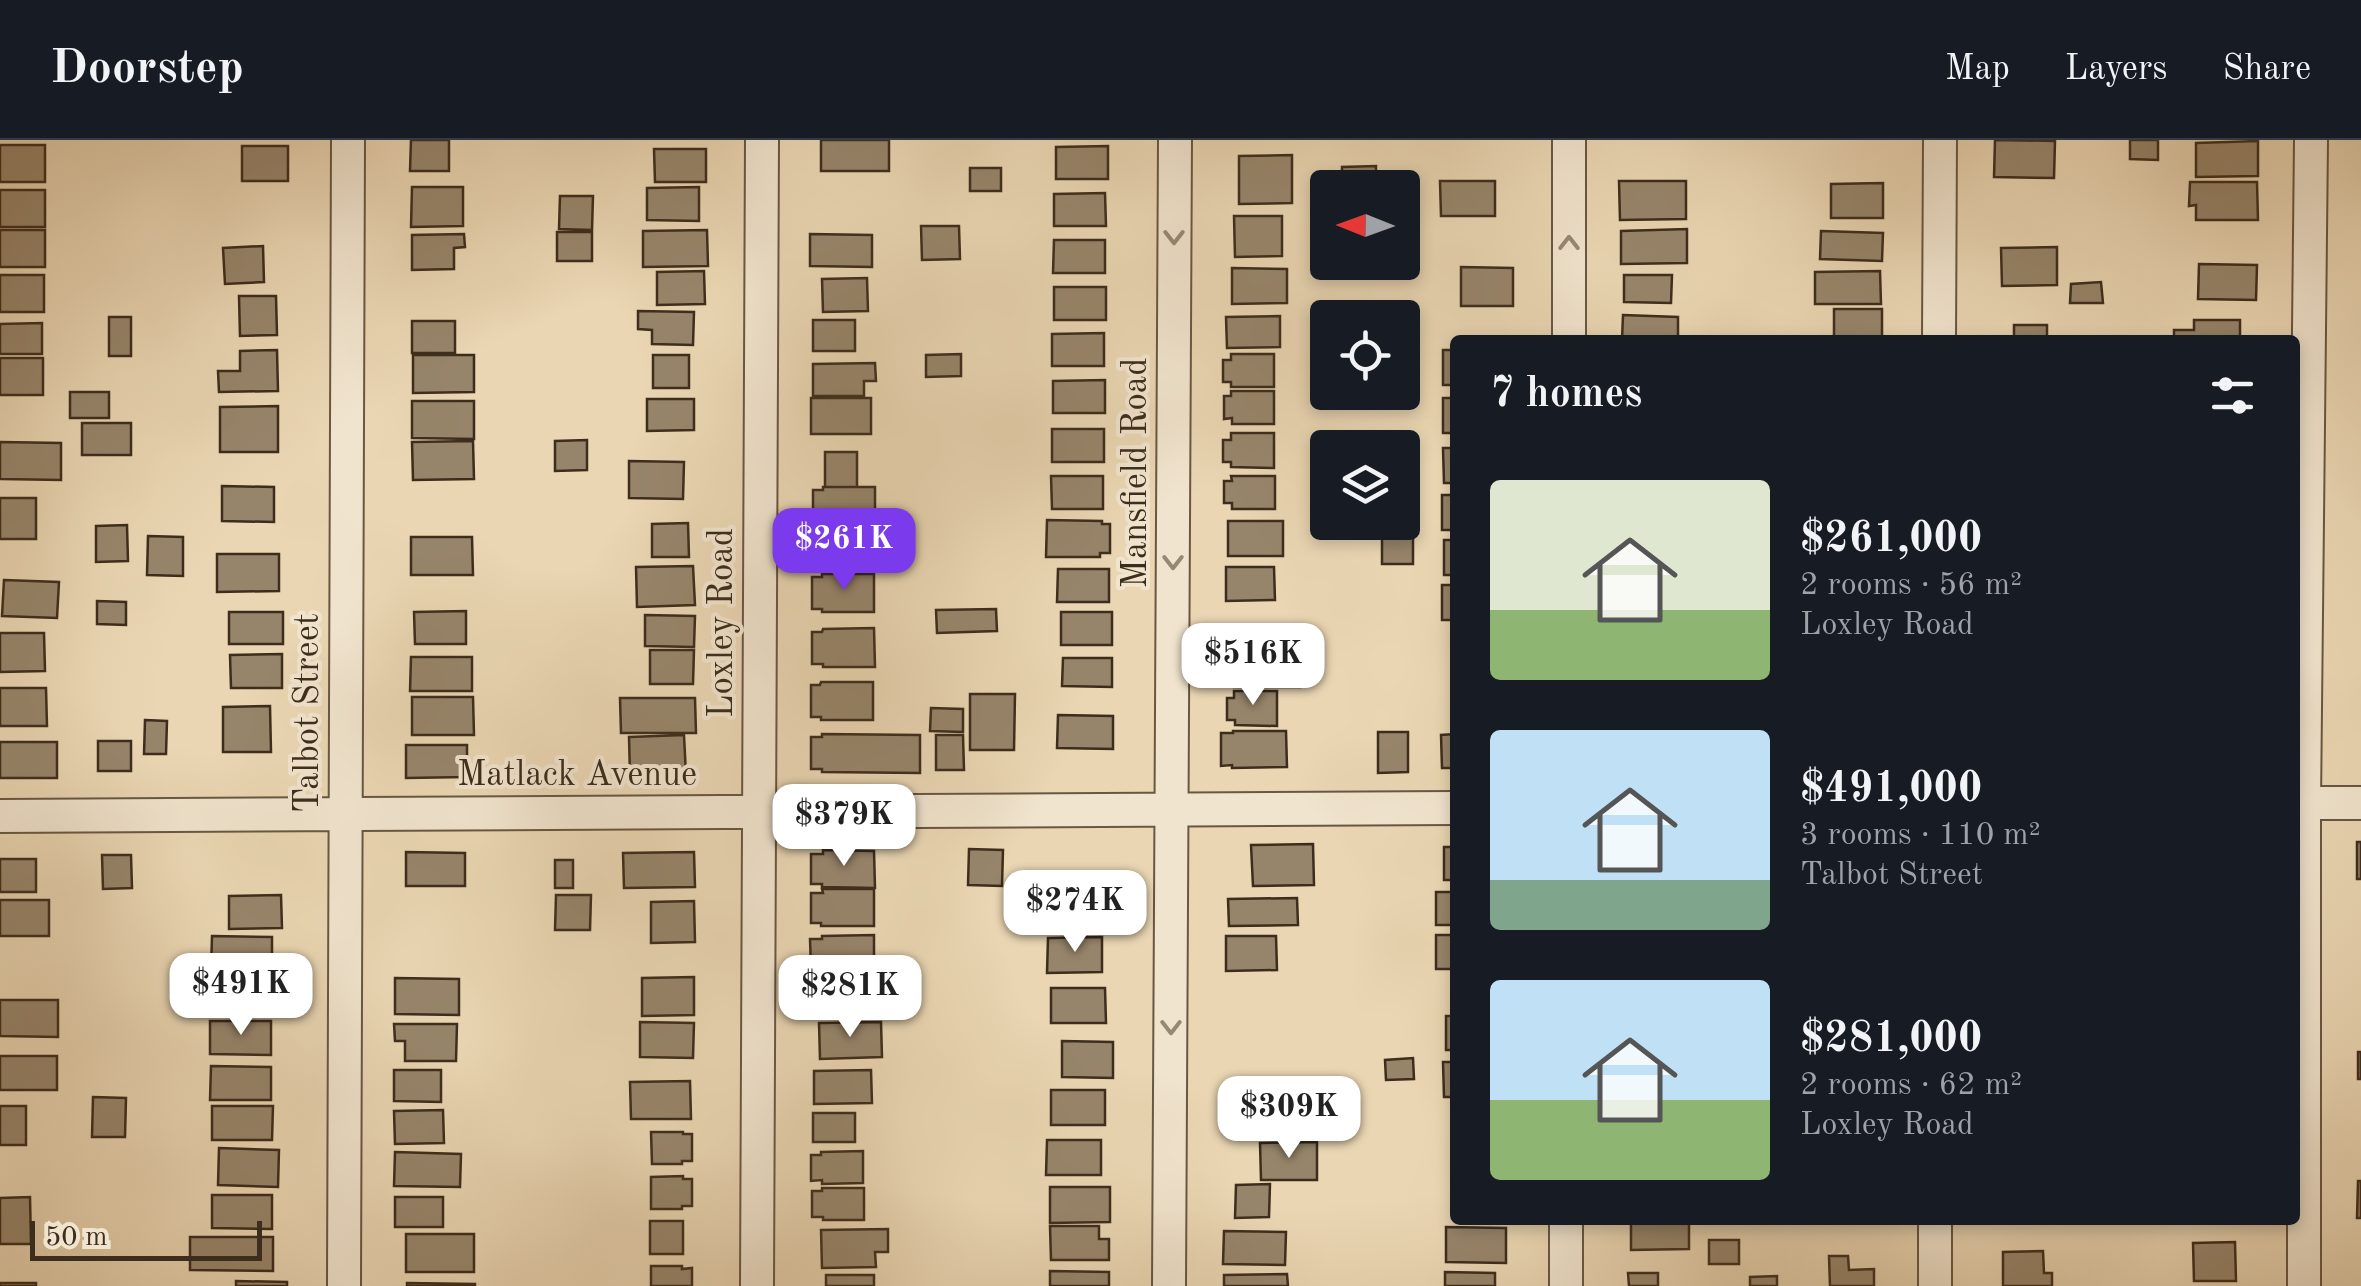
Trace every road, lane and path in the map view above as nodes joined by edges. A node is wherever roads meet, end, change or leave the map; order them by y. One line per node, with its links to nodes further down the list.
1 (348, 140): 14 (street, Talbot Street)
2 (762, 140): 13 (street, Loxley Road)
3 (1175, 140): 12 (street, Mansfield Road, one-way to 12)
4 (1569, 140): 7 (street, one-way to 4)
5 (1940, 140): 8 (street)
6 (2310, 140): 9 (street)
7 (1568, 335)
8 (1939, 335)
9 (2300, 803): 10 (street); 23 (street)
10 (2361, 803)
11 (1450, 808): 12 (street, Matlack Avenue)
12 (1173, 809): 13 (street, Matlack Avenue); 20 (street, Mansfield Road, one-way to 20)
13 (759, 812): 14 (street, Matlack Avenue); 19 (street, Loxley Road)
14 (346, 814): 15 (street, Matlack Avenue); 18 (street, Talbot Street)
15 (0, 816)
16 (1566, 1225): 21 (street)
17 (1935, 1225): 22 (street)
18 (344, 1286)
19 (757, 1286)
20 (1169, 1286)
21 (1566, 1286)
22 (1934, 1286)
23 (2304, 1286)

